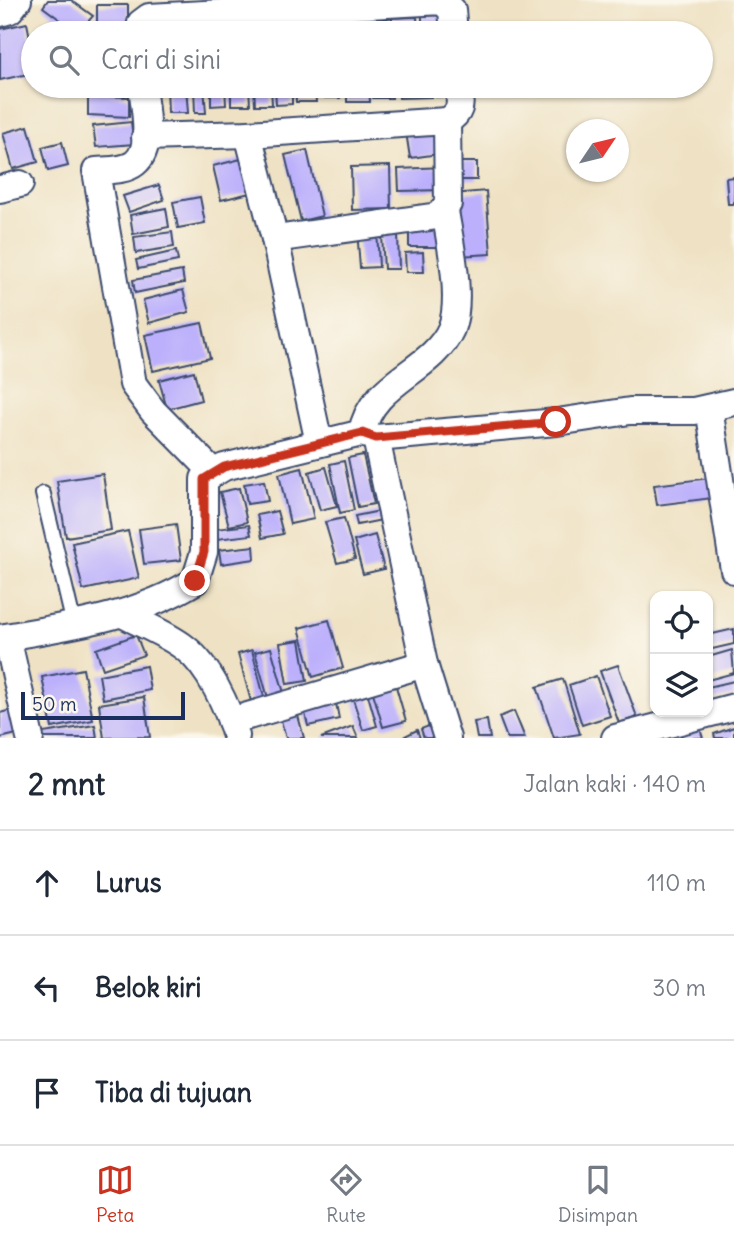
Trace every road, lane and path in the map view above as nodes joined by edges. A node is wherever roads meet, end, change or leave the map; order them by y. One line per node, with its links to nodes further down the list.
1 (18, 0): 2 (street)
2 (0, 13)
3 (143, 21): 4 (street)
4 (453, 21)
5 (143, 98): 9 (street)
6 (460, 98): 7 (street)
7 (447, 121): 8 (street); 10 (street)
8 (248, 134): 9 (street); 11 (street)
9 (145, 137): 15 (street)
10 (445, 211): 11 (street); 13 (street)
11 (275, 239): 14 (street)
12 (721, 405): 13 (street); 17 (street)
13 (369, 435): 14 (street); 21 (street)
14 (319, 443): 15 (street)
15 (213, 472): 18 (street)
16 (43, 494): 19 (lane)
17 (734, 570)
18 (123, 614): 19 (street); 23 (street)
19 (74, 625): 20 (street)
20 (4, 637): 24 (street)
21 (424, 664): 23 (street); 25 (street)
22 (734, 707): 26 (street)
23 (234, 730)
24 (30, 738)
25 (447, 738)
26 (615, 738)

